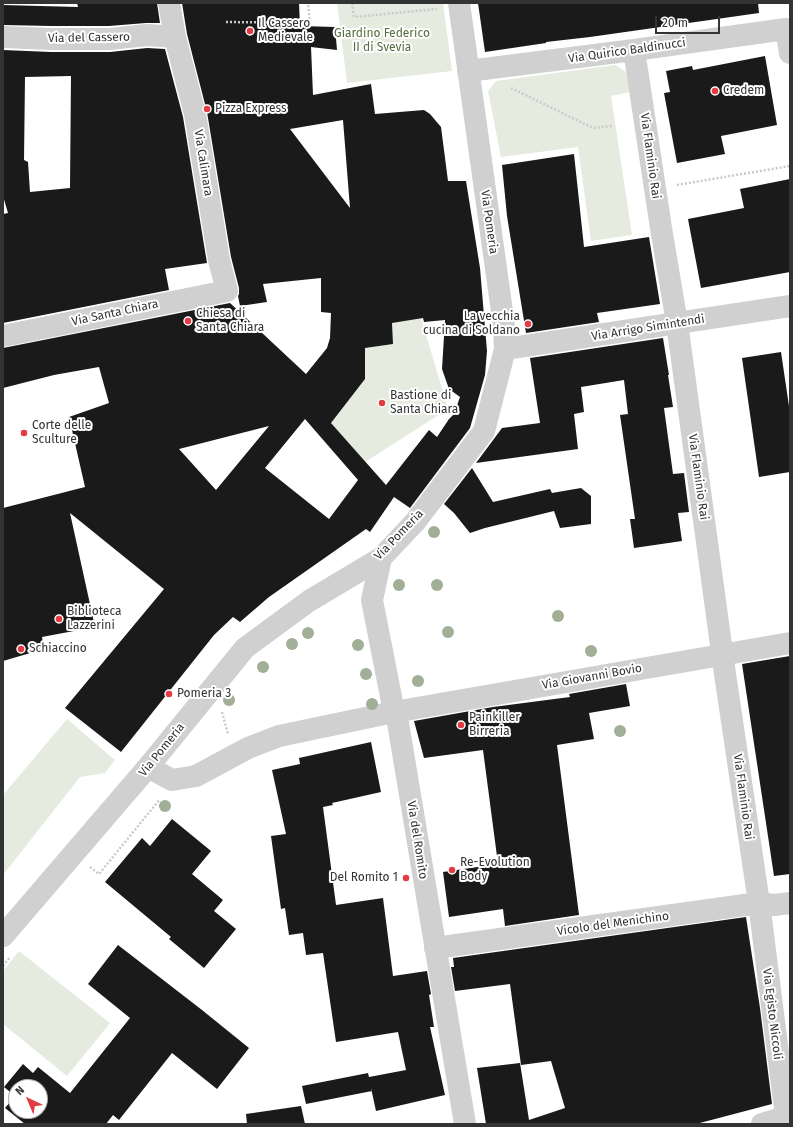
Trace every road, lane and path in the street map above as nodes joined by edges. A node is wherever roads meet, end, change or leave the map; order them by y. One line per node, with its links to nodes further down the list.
1 (169, 3): 8 (street, Via Calimara)
2 (308, 3): 6 (path)
3 (352, 3): 5 (path)
4 (459, 3): 11 (street, Via Pomeria)
5 (438, 9)
6 (226, 22)
7 (3, 37): 8 (street, Via del Cassero)
8 (175, 37): 16 (street, Via Calimara)
9 (634, 50): 10 (street, Via Quirico Baldinucci); 11 (street, Via Quirico Baldinucci); 18 (street, Via Flaminio Rai)
10 (790, 53)
11 (468, 71): 20 (street, Via Pomeria)
12 (510, 87): 13 (path)
13 (612, 126)
14 (790, 166): 15 (path)
15 (677, 185)
16 (227, 290): 19 (street, Via Santa Chiara)
17 (790, 306): 18 (street, Via Arrigo Simintendi)
18 (677, 323): 20 (street, Via Arrigo Simintendi); 23 (street, Via Flaminio Rai)
19 (3, 336)
20 (505, 349): 21 (street, Via Pomeria)
21 (380, 558): 24 (street, Via Pomeria); 25 (street, Via del Romito)
22 (790, 643): 23 (street, Via Giovanni Bovio)
23 (723, 655): 25 (street, Via Giovanni Bovio); 30 (street, Via Flaminio Rai)
24 (207, 694): 26 (path); 27 (street, Via Pomeria)
25 (394, 712): 26 (street, Via Giovanni Bovio); 33 (street, Via del Romito)
26 (234, 755): 27 (street, Via Giovanni Bovio)
27 (148, 767): 32 (street, Via Pomeria)
28 (162, 797): 29 (path)
29 (85, 863)
30 (759, 903): 31 (street, Vicolo del Menichino); 33 (street, Vicolo del Menichino); 35 (street, Via Egisto Niccoli)
31 (790, 903)
32 (8, 945): 34 (path)
33 (435, 948): 36 (street, Via del Romito)
34 (3, 966)
35 (786, 1121): 37 (street)
36 (466, 1124)
37 (762, 1124)

